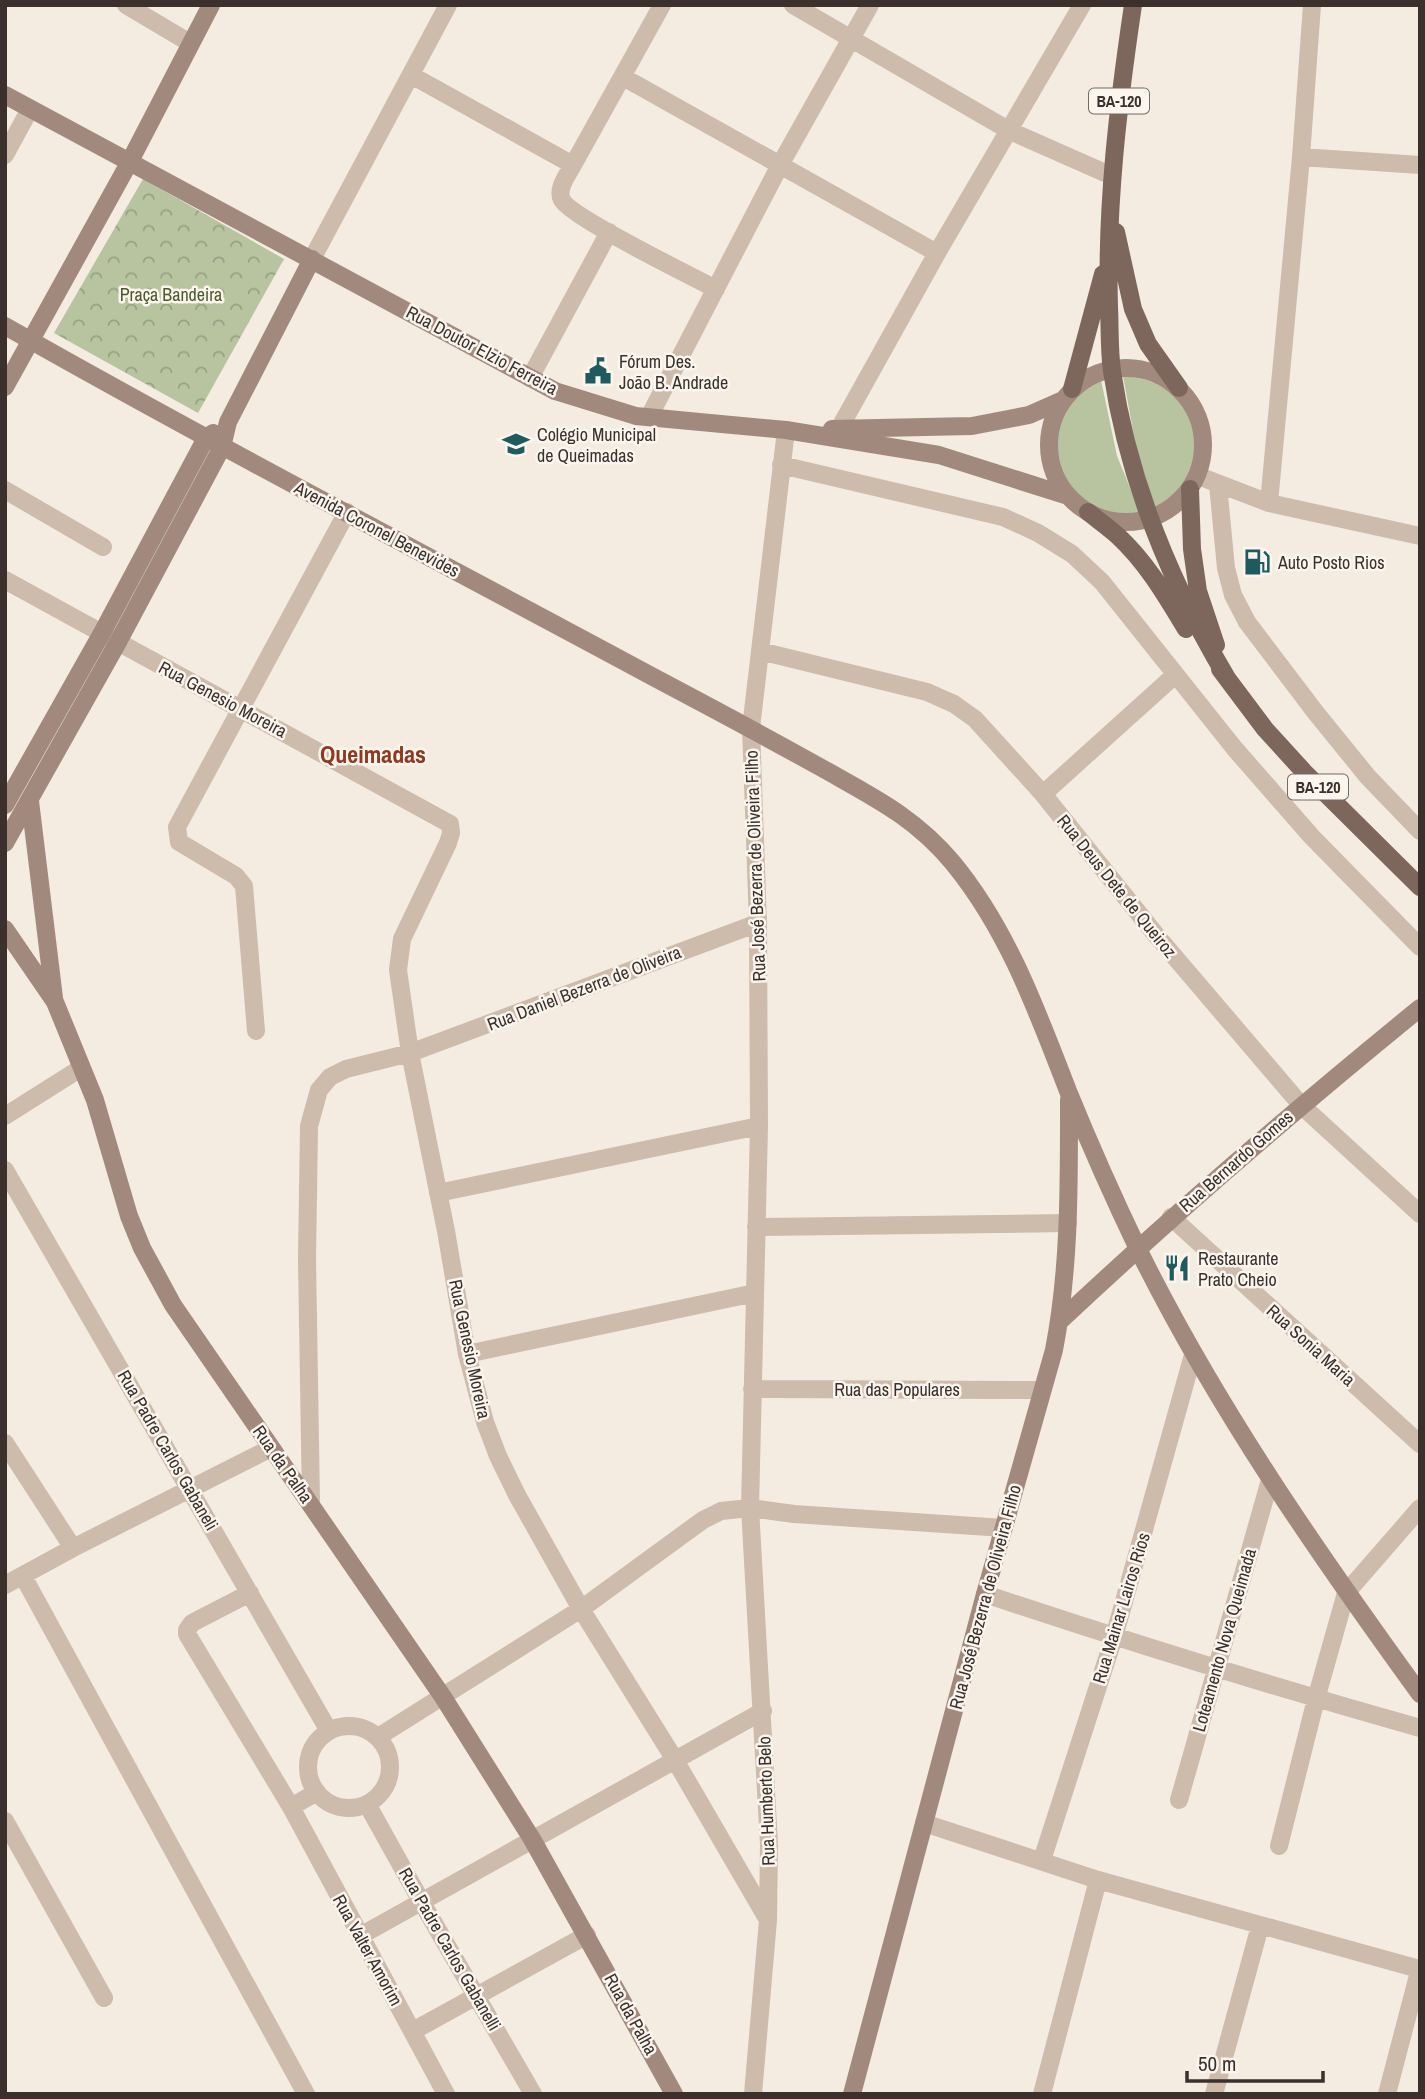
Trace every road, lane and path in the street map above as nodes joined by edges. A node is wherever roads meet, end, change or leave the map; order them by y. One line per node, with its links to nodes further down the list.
1 (126, 5): 11 (street)
2 (211, 5): 11 (main road)
3 (448, 5): 12 (street)
4 (662, 5): 13 (street)
5 (793, 5): 10 (street)
6 (870, 5): 10 (street)
7 (1082, 5): 16 (street)
8 (1133, 5): 23 (main road, BA-120)
9 (1312, 5): 18 (street)
10 (852, 39): 16 (street); 22 (street)
11 (190, 43): 19 (main road)
12 (411, 75): 21 (street); 28 (street)
13 (623, 77): 21 (street); 22 (street)
14 (5, 95): 15 (main road)
15 (30, 109): 17 (street); 19 (main road)
16 (1010, 131): 23 (street); 26 (street)
17 (5, 155)
18 (1301, 157): 20 (street); 46 (street)
19 (129, 163): 28 (main road); 31 (main road)
20 (1420, 164)
21 (573, 165): 25 (street)
22 (780, 165): 26 (street); 29 (street)
23 (1112, 176): 24 (main road, BA-120)
24 (1111, 197): 27 (main road, BA-120); 35 (main road)
25 (609, 232): 29 (street); 33 (street)
26 (937, 253): 38 (street)
27 (1108, 257): 32 (main road, BA-120); 36 (main road)
28 (312, 259): 33 (main road, Rua Doutor Elzio Ferreira); 40 (main road)
29 (716, 289): 37 (street)
30 (5, 326): 31 (main road, Avenida Coronel Benevides)
31 (30, 341): 34 (main road); 40 (main road, Avenida Coronel Benevides)
32 (1112, 369): 35 (main road); 36 (main road); 49 (main road, BA-120)
33 (530, 378): 37 (main road, Rua Doutor Elzio Ferreira)
34 (5, 387)
35 (1179, 388): 42 (main road)
36 (1067, 394): 38 (main road); 45 (main road)
37 (649, 417): 39 (main road, Rua Doutor Elzio Ferreira)
38 (839, 429): 39 (main road)
39 (786, 430): 41 (street); 45 (main road)
40 (214, 443): 47 (main road, Avenida Coronel Benevides); 53 (main road)
41 (781, 465): 54 (street); 55 (street)
42 (1193, 482): 43 (street); 49 (main road); 56 (main road)
43 (1218, 485): 46 (street); 62 (street)
44 (5, 489): 51 (street)
45 (1068, 496): 48 (main road)
46 (1269, 503): 50 (street)
47 (347, 512): 57 (street); 58 (main road, Avenida Coronel Benevides)
48 (1088, 512): 49 (main road); 56 (main road)
49 (1150, 519): 56 (main road, BA-120)
50 (1420, 536)
51 (103, 547)
52 (5, 580): 53 (street, Rua Genesio Moreira)
53 (110, 638): 57 (street, Rua Genesio Moreira); 60 (main road); 61 (main road)
54 (760, 651): 58 (street); 59 (street, Rua Deus Dete de Queiroz)
55 (1175, 675): 59 (street); 67 (street)
56 (1227, 678): 64 (main road, BA-120 / BA-120)
57 (242, 708): 70 (street); 71 (street, Rua Genesio Moreira)
58 (751, 728): 65 (street, Rua José Bezerra de Oliveira Filho); 73 (main road, Rua José Bezerra de Oliveira Filho)
59 (1043, 794): 74 (street, Rua Deus Dete de Queiroz)
60 (30, 801): 63 (main road); 68 (main road)
61 (5, 805)
62 (1420, 831)
63 (5, 843)
64 (1420, 887)
65 (758, 923): 71 (street, Rua Daniel Bezerra de Oliveira); 76 (street, Rua José Bezerra de Oliveira Filho)
66 (5, 929): 68 (main road)
67 (1420, 947)
68 (55, 1002): 72 (main road, Rua da Palha)
69 (1420, 1008): 74 (main road, Rua Bernardo Gomes)
70 (256, 1031)
71 (410, 1053): 78 (street, Rua Genesio Moreira); 95 (street)
72 (81, 1068): 75 (street); 92 (main road, Rua da Palha)
73 (1069, 1094): 81 (main road, Rua José Bezerra de Oliveira Filho); 83 (main road, Rua José Bezerra de Oliveira Filho)
74 (1301, 1105): 79 (street, Rua Deus Dete de Queiroz); 80 (main road, Rua Bernardo Gomes)
75 (5, 1116)
76 (759, 1126): 78 (street); 82 (street, Rua José Bezerra de Oliveira Filho)
77 (5, 1170): 94 (street, Rua Padre Carlos Gabaneli)
78 (438, 1193): 86 (street, Rua Genesio Moreira)
79 (1420, 1214)
80 (1171, 1217): 83 (main road, Rua Bernardo Gomes); 91 (street, Rua Sonia Maria)
81 (1068, 1223): 82 (street); 85 (main road, Rua José Bezerra de Oliveira Filho)
82 (756, 1227): 84 (street, Rua José Bezerra de Oliveira Filho)
83 (1138, 1248): 85 (main road, Rua Bernardo Gomes); 87 (main road)
84 (755, 1293): 86 (street); 88 (street, Rua José Bezerra de Oliveira Filho)
85 (1060, 1321): 89 (main road, Rua José Bezerra de Oliveira Filho)
86 (467, 1354): 105 (street, Rua Genesio Moreira)
87 (1193, 1354): 93 (main road); 106 (street, Rua Mainar Lairos Rios)
88 (752, 1389): 89 (street, Rua das Populares); 96 (street, Rua José Bezerra de Oliveira Filho)
89 (1042, 1390): 98 (main road, Rua José Bezerra de Oliveira Filho)
90 (5, 1443): 99 (street)
91 (1420, 1444)
92 (271, 1448): 94 (street); 95 (main road, Rua da Palha)
93 (1270, 1480): 103 (main road); 107 (street, Loteamento Nova Queimada)
94 (190, 1489): 99 (street); 102 (street, Rua Padre Carlos Gabaneli)
95 (311, 1503): 109 (main road, Rua da Palha)
96 (750, 1508): 98 (street); 105 (street); 111 (street, Rua Humberto Belo)
97 (1420, 1508): 103 (street)
98 (1004, 1528): 104 (main road, Rua José Bezerra de Oliveira Filho)
99 (73, 1548): 100 (street)
100 (23, 1576): 101 (street); 136 (street)
101 (5, 1585)
102 (250, 1593): 113 (street, Rua Padre Carlos Gabaneli); 119 (street, Rua Valter Amorim)
103 (1346, 1593): 108 (main road); 110 (street)
104 (985, 1594): 106 (street); 121 (main road, Rua José Bezerra de Oliveira Filho)
105 (581, 1609): 109 (street); 115 (street)
106 (1114, 1637): 107 (street); 124 (street, Rua Mainar Lairos Rios)
107 (1217, 1668): 110 (street); 117 (street, Loteamento Nova Queimada)
108 (1420, 1694)
109 (443, 1697): 114 (street); 122 (main road, Rua da Palha)
110 (1316, 1699): 112 (street); 123 (street)
111 (763, 1711): 115 (street); 127 (street, Rua Humberto Belo)
112 (1420, 1728)
113 (329, 1731): 114 (street); 116 (street)
114 (378, 1737): 118 (street)
115 (675, 1760): 122 (street); 127 (street)
116 (317, 1792): 118 (street); 119 (street)
117 (1179, 1800)
118 (367, 1804): 126 (street, Rua Padre Carlos Gabanelli)
119 (291, 1807): 130 (street, Rua Valter Amorim)
120 (5, 1821): 133 (street)
121 (924, 1823): 124 (street); 140 (main road, Rua José Bezerra de Oliveira Filho)
122 (532, 1839): 126 (street); 129 (main road, Rua da Palha)
123 (1279, 1846)
124 (1042, 1860): 125 (street)
125 (1098, 1880): 128 (street); 141 (street)
126 (421, 1901): 130 (street); 132 (street, Rua Padre Carlos Gabanelli)
127 (768, 1920): 139 (street, Rua Humberto Belo)
128 (1260, 1926): 131 (street); 142 (street)
129 (587, 1935): 132 (street); 138 (main road, Rua da Palha)
130 (360, 1936): 134 (street, Rua Valter Amorim)
131 (1420, 1968): 143 (street)
132 (476, 1995): 134 (street); 135 (street, Rua Padre Carlos Gabanelli)
133 (104, 1997)
134 (412, 2031): 137 (street, Rua Valter Amorim)
135 (531, 2093)
136 (306, 2094)
137 (446, 2094)
138 (674, 2094)
139 (753, 2094)
140 (852, 2094)
141 (1042, 2094)
142 (1214, 2094)
143 (1387, 2094)

